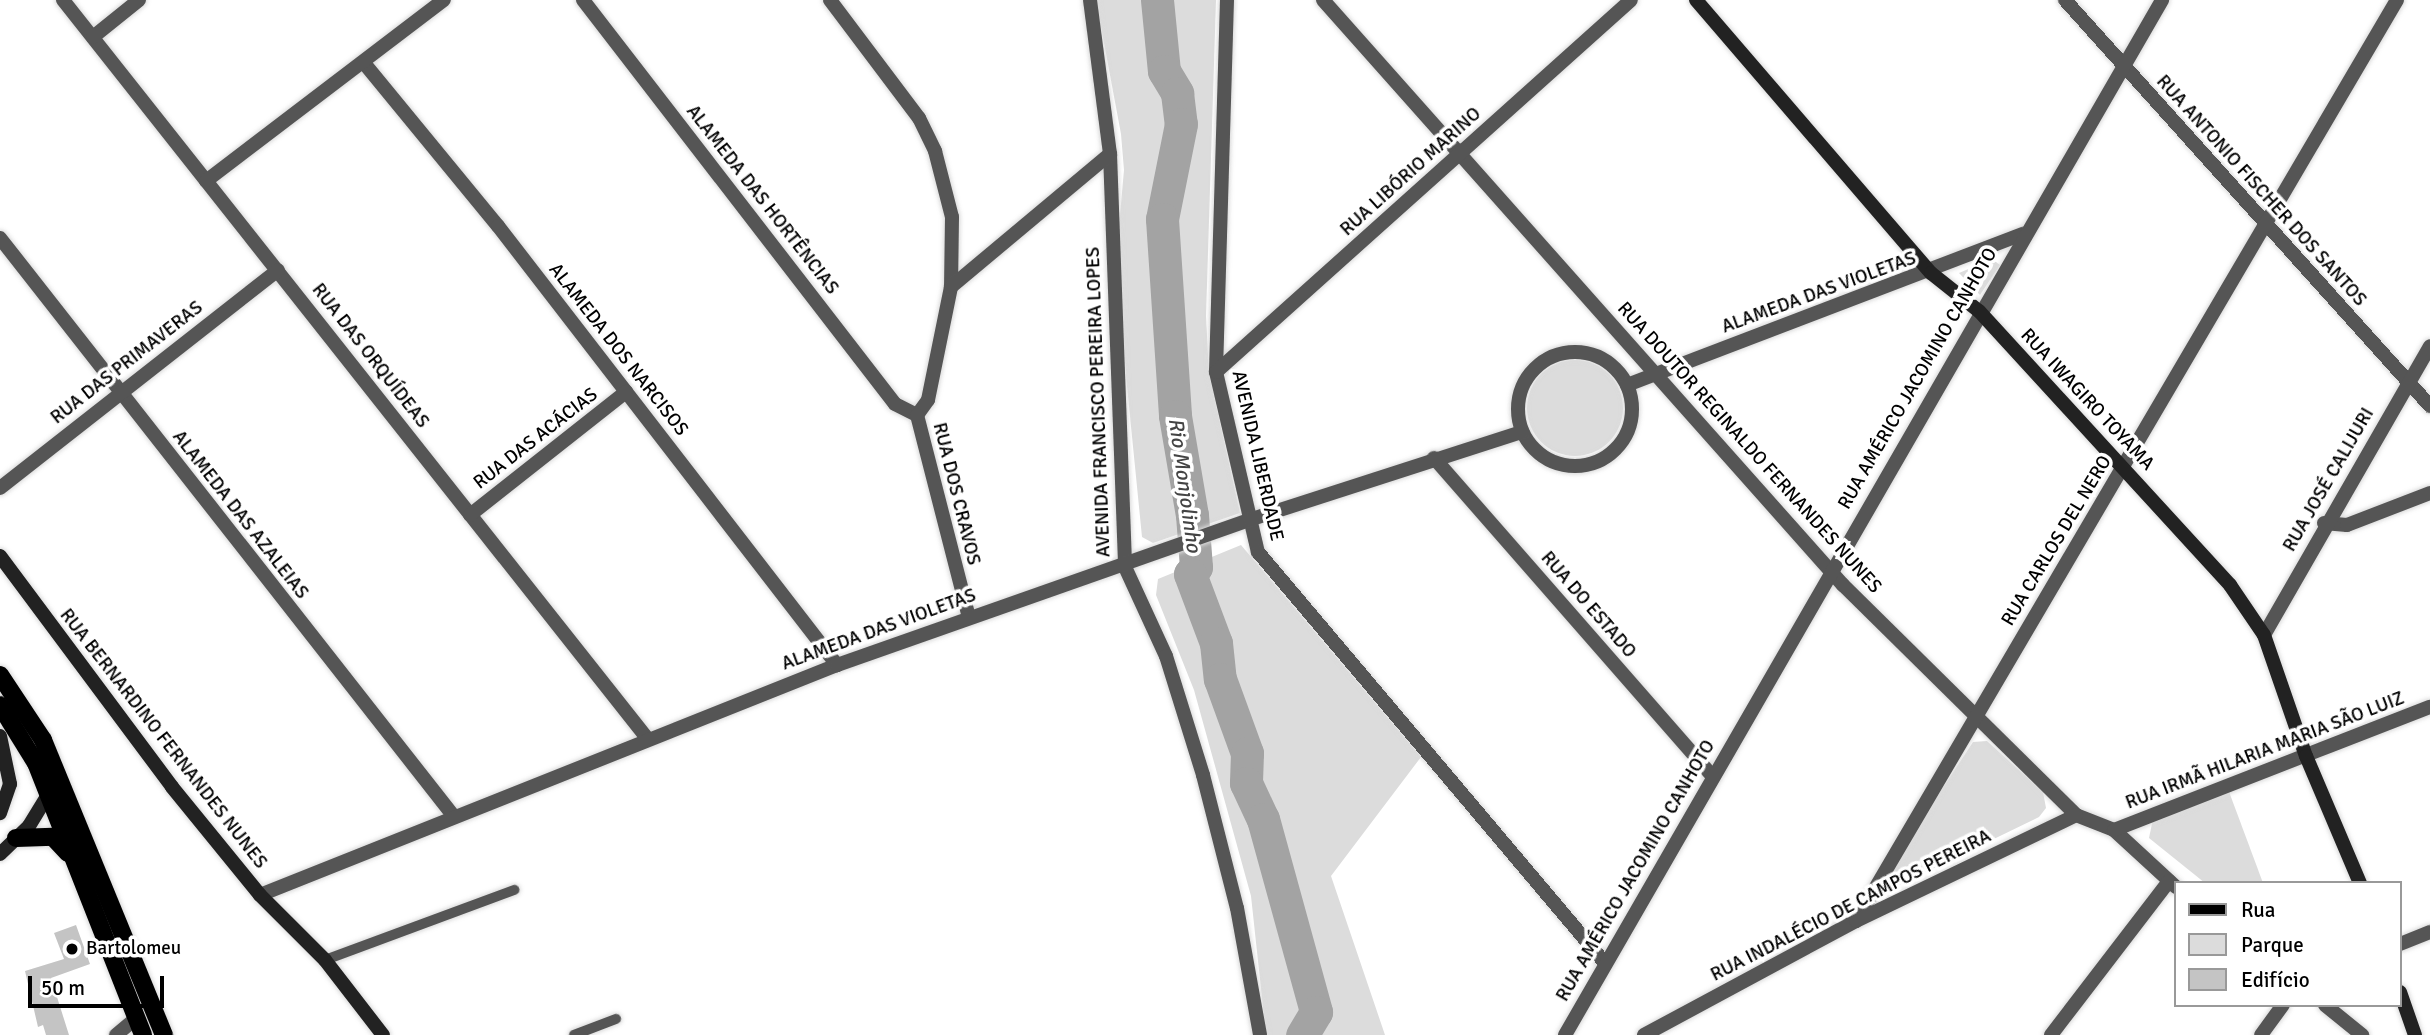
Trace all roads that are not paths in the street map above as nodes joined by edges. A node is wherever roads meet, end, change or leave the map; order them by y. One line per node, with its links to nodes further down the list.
1 (63, 0): 14 (street, RUA DAS ORQUÍDEAS)
2 (139, 0): 14 (street)
3 (444, 0): 15 (street)
4 (583, 0): 35 (street, ALAMEDA DAS HORTÊNCIAS)
5 (830, 0): 25 (street, RUA DOS CRAVOS)
6 (1090, 0): 18 (street, AVENIDA FRANCISCO PEREIRA LOPES)
7 (1227, 0): 28 (street, AVENIDA LIBERDADE)
8 (1322, 0): 17 (street, RUA DOUTOR REGINALDO FERNANDES NUNES)
9 (1631, 0): 17 (street, RUA LIBÓRIO MARINO)
10 (1696, 0): 24 (street, RUA IWAGIRO TOYAMA)
11 (2065, 0): 16 (street, RUA ANTONIO FISCHER DOS SANTOS)
12 (2162, 0): 16 (street, RUA AMÉRICO JACOMINO CANHOTO)
13 (2397, 0): 20 (street, RUA CARLOS DEL NERO)
14 (93, 37): 19 (street, RUA DAS ORQUÍDEAS)
15 (364, 63): 19 (street); 32 (street, ALAMEDA DOS NARCISOS)
16 (2122, 66): 20 (street, RUA ANTONIO FISCHER DOS SANTOS); 21 (street, RUA AMÉRICO JACOMINO CANHOTO)
17 (1462, 153): 28 (street, RUA LIBÓRIO MARINO); 29 (street, RUA DOUTOR REGINALDO FERNANDES NUNES)
18 (1110, 154): 25 (street); 45 (street, AVENIDA FRANCISCO PEREIRA LOPES)
19 (206, 181): 23 (street, RUA DAS ORQUÍDEAS)
20 (2264, 223): 30 (street, RUA ANTONIO FISCHER DOS SANTOS); 38 (street, RUA CARLOS DEL NERO)
21 (2023, 234): 24 (street, ALAMEDA DAS VIOLETAS); 26 (street, RUA AMÉRICO JACOMINO CANHOTO)
22 (0, 238): 33 (street, ALAMEDA DAS AZALEIAS)
23 (278, 270): 33 (street, RUA DAS PRIMAVERAS); 41 (street, RUA DAS ORQUÍDEAS)
24 (1931, 273): 26 (street, RUA IWAGIRO TOYAMA); 29 (street, ALAMEDA DAS VIOLETAS)
25 (951, 287): 35 (street, RUA DOS CRAVOS)
26 (1979, 311): 38 (street, RUA IWAGIRO TOYAMA); 46 (street, RUA AMÉRICO JACOMINO CANHOTO)
27 (2430, 346): 30 (street, RUA JOSÉ CALIJURI)
28 (1216, 372): 42 (street, AVENIDA LIBERDADE)
29 (1656, 373): 31 (street, ALAMEDA DAS VIOLETAS); 46 (street, RUA DOUTOR REGINALDO FERNANDES NUNES)
30 (2410, 382): 34 (street, RUA ANTONIO FISCHER DOS SANTOS); 43 (street, RUA JOSÉ CALIJURI)
31 (1627, 385): 36 (street); 36 (street)
32 (626, 392): 41 (street, RUA DAS ACÁCIAS); 49 (street, ALAMEDA DOS NARCISOS)
33 (121, 394): 39 (street, RUA DAS PRIMAVERAS); 61 (street, ALAMEDA DAS AZALEIAS)
34 (2430, 406)
35 (917, 415): 47 (street, RUA DOS CRAVOS)
36 (1522, 432): 37 (street, ALAMEDA DAS VIOLETAS)
37 (1434, 458): 42 (street, ALAMEDA DAS VIOLETAS); 58 (street, RUA DO ESTADO)
38 (2123, 468): 48 (street, RUA IWAGIRO TOYAMA); 53 (street, RUA CARLOS DEL NERO)
39 (0, 488)
40 (2430, 493): 43 (street)
41 (470, 515): 55 (street, RUA DAS ORQUÍDEAS)
42 (1252, 519): 45 (street, ALAMEDA DAS VIOLETAS); 75 (street, AVENIDA LIBERDADE)
43 (2324, 523): 48 (street, RUA JOSÉ CALIJURI)
44 (0, 556): 70 (street, RUA BERNARDINO FERNANDES NUNES)
45 (1125, 567): 47 (street, ALAMEDA DAS VIOLETAS); 85 (street, AVENIDA FRANCISCO PEREIRA LOPES)
46 (1830, 570): 53 (street, RUA DOUTOR REGINALDO FERNANDES NUNES); 58 (street, RUA AMÉRICO JACOMINO CANHOTO)
47 (969, 617): 49 (street, ALAMEDA DAS VIOLETAS)
48 (2264, 635): 56 (street, RUA IWAGIRO TOYAMA)
49 (837, 665): 55 (street, ALAMEDA DAS VIOLETAS)
50 (0, 675): 57 (main road)
51 (0, 705): 59 (main road)
52 (2430, 708): 56 (street, RUA IRMÃ HILARIA MARIA SÃO LUIZ)
53 (1976, 716): 62 (street, RUA DOUTOR REGINALDO FERNANDES NUNES); 71 (street, RUA CARLOS DEL NERO)
54 (0, 736): 60 (street)
55 (646, 737): 61 (street, ALAMEDA DAS VIOLETAS)
56 (2306, 756): 63 (street, RUA IRMÃ HILARIA MARIA SÃO LUIZ); 67 (street, RUA IWAGIRO TOYAMA)
57 (58, 775): 59 (street); 82 (main road)
58 (1712, 776): 75 (street, RUA AMÉRICO JACOMINO CANHOTO)
59 (49, 794): 64 (street); 66 (main road)
60 (0, 813)
61 (452, 814): 70 (street, ALAMEDA DAS VIOLETAS)
62 (2076, 815): 63 (street, RUA DOUTOR REGINALDO FERNANDES NUNES); 71 (street, RUA INDALÉCIO DE CAMPOS PEREIRA)
63 (2114, 830): 68 (street, RUA DOUTOR REGINALDO FERNANDES NUNES)
64 (16, 838): 65 (street); 66 (main road)
65 (0, 854)
66 (78, 866): 80 (main road)
67 (2359, 881)
68 (2173, 884): 88 (street)
69 (514, 890): 74 (lane)
70 (260, 895): 74 (street, RUA BERNARDINO FERNANDES NUNES)
71 (1856, 921): 87 (street, RUA INDALÉCIO DE CAMPOS PEREIRA)
72 (2430, 932): 73 (street)
73 (2402, 943)
74 (325, 960): 83 (street, RUA BERNARDINO FERNANDES NUNES)
75 (1605, 963): 86 (street, RUA AMÉRICO JACOMINO CANHOTO)
76 (2402, 997): 91 (street)
77 (2282, 1007): 89 (street)
78 (2327, 1007): 90 (street)
79 (616, 1019): 84 (lane)
80 (139, 1027): 81 (street)
81 (116, 1035)
82 (164, 1035)
83 (383, 1035)
84 (574, 1035)
85 (1260, 1035)
86 (1565, 1035)
87 (1644, 1035)
88 (2051, 1035)
89 (2261, 1035)
90 (2362, 1035)
91 (2416, 1035)

